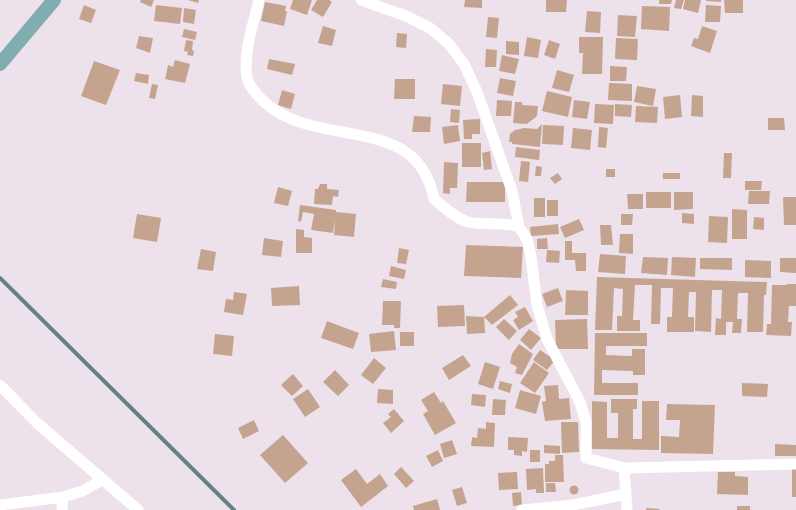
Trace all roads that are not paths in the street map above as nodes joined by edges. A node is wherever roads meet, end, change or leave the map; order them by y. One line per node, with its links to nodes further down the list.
1 (259, 0): 3 (street)
2 (361, 0): 3 (street)
3 (519, 227): 6 (street)
4 (0, 385): 7 (street)
5 (796, 464): 6 (street)
6 (624, 468): 8 (street)
7 (102, 480): 9 (street); 12 (street)
8 (626, 494): 13 (street); 14 (street)
9 (63, 497): 10 (street); 11 (street)
10 (0, 505)
11 (62, 510)
12 (138, 510)
13 (522, 510)
14 (627, 510)

